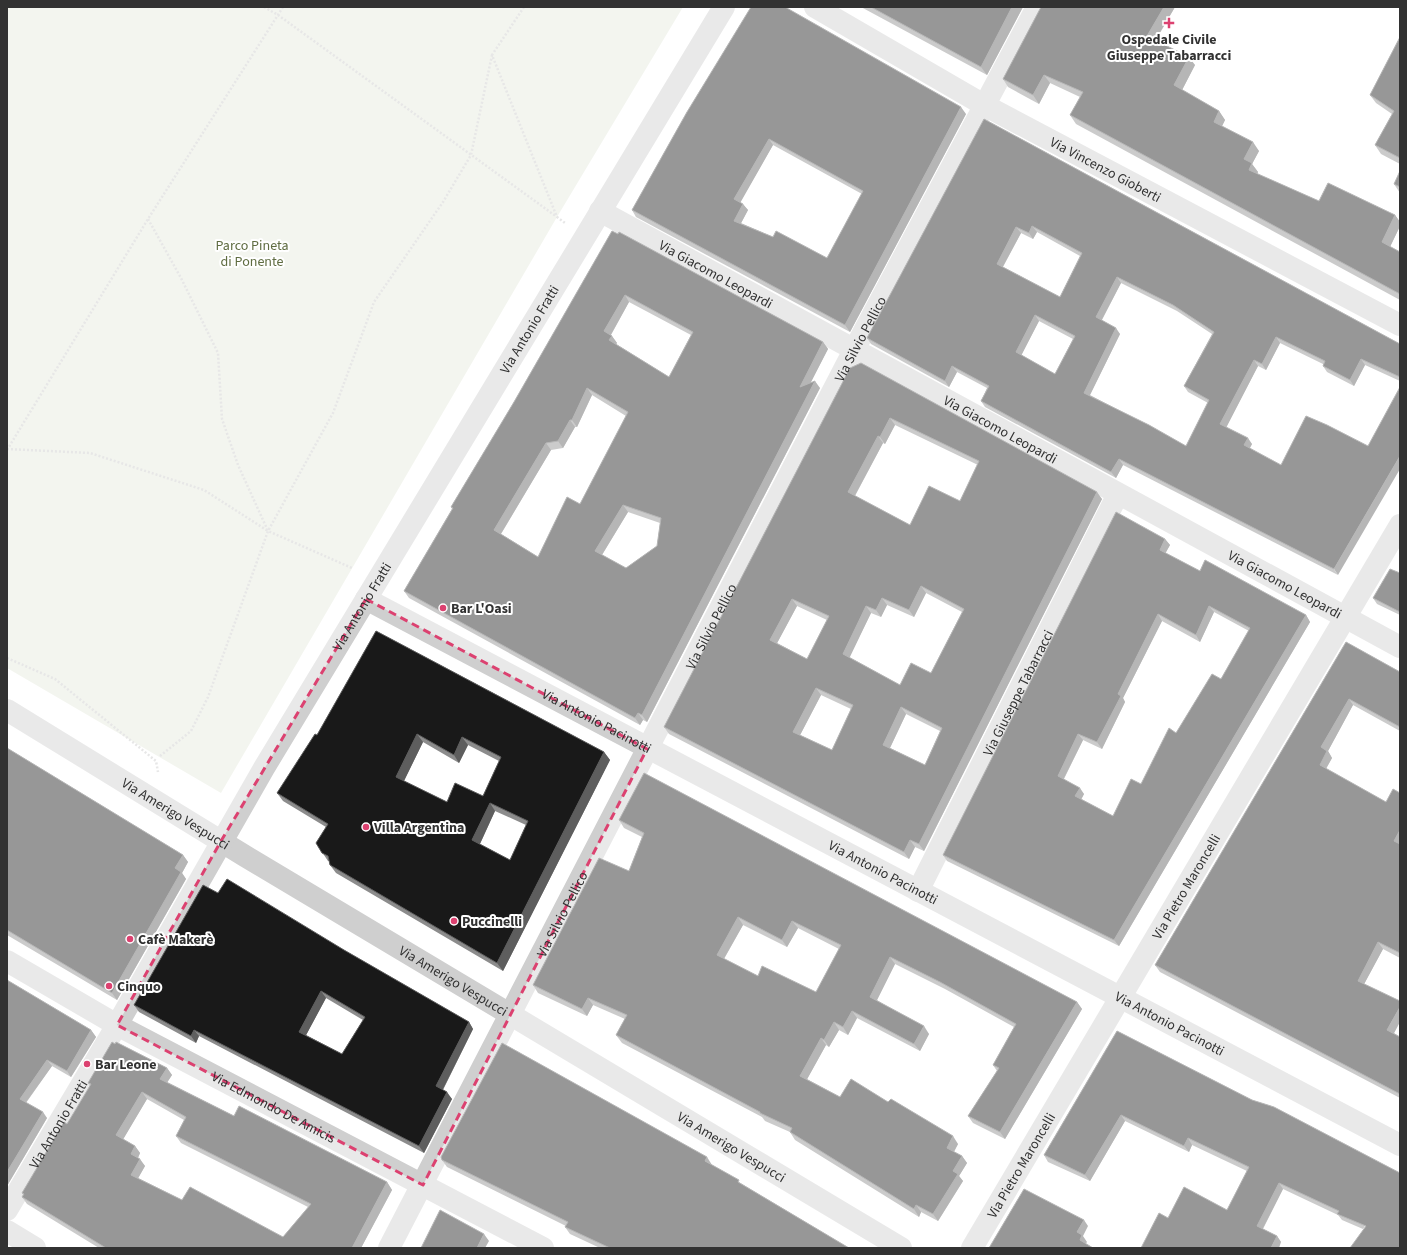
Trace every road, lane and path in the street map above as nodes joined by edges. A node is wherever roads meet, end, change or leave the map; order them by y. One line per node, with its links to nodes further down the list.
1 (264, 7): 7 (path)
2 (283, 7): 7 (path)
3 (524, 7): 8 (path)
4 (724, 7): 11 (street, Via Antonio Fratti)
5 (815, 7): 9 (street, Via Vincenzo Gioberti)
6 (1037, 7): 9 (street, Via Silvio Pellico)
7 (278, 15): 10 (path); 13 (path)
8 (492, 55): 10 (path); 12 (path)
9 (984, 105): 15 (street, Via Vincenzo Gioberti); 16 (street, Via Silvio Pellico)
10 (471, 155): 12 (path); 20 (path)
11 (600, 211): 14 (street, Via Antonio Fratti); 16 (street, Via Giacomo Leopardi)
12 (557, 217): 14 (path)
13 (148, 219): 17 (path); 20 (path)
14 (584, 238): 22 (street, Via Antonio Fratti)
15 (1400, 325)
16 (854, 350): 18 (street, Via Giacomo Leopardi); 26 (street, Via Silvio Pellico)
17 (7, 449): 20 (path)
18 (1118, 494): 23 (street, Via Giacomo Leopardi); 29 (street, Via Giuseppe Tabarracci)
19 (1400, 526): 23 (street, Via Pietro Maroncelli)
20 (268, 531): 21 (path); 27 (path)
21 (352, 568)
22 (366, 599): 26 (street, Via Antonio Pacinotti); 28 (street, Via Antonio Fratti)
23 (1346, 618): 24 (street, Via Giacomo Leopardi); 31 (street, Via Pietro Maroncelli)
24 (1400, 647)
25 (7, 710): 28 (street, Via Amerigo Vespucci)
26 (647, 749): 29 (street, Via Antonio Pacinotti); 32 (street, Via Silvio Pellico)
27 (160, 756)
28 (221, 841): 32 (street, Via Amerigo Vespucci); 33 (street, Via Antonio Fratti)
29 (918, 891): 31 (street, Via Antonio Pacinotti)
30 (7, 961): 33 (street, Via Edmondo De Amicis)
31 (1121, 997): 34 (street, Via Antonio Pacinotti); 42 (street, Via Pietro Maroncelli)
32 (509, 1015): 35 (street, Via Silvio Pellico); 41 (street, Via Amerigo Vespucci)
33 (117, 1025): 35 (street, Via Edmondo De Amicis); 36 (street, Via Antonio Fratti)
34 (1400, 1145)
35 (423, 1185): 39 (street, Via Silvio Pellico); 40 (street, Via Edmondo De Amicis)
36 (7, 1210)
37 (7, 1231): 38 (street)
38 (35, 1248)
39 (389, 1248)
40 (543, 1248)
41 (901, 1248)
42 (972, 1248)

